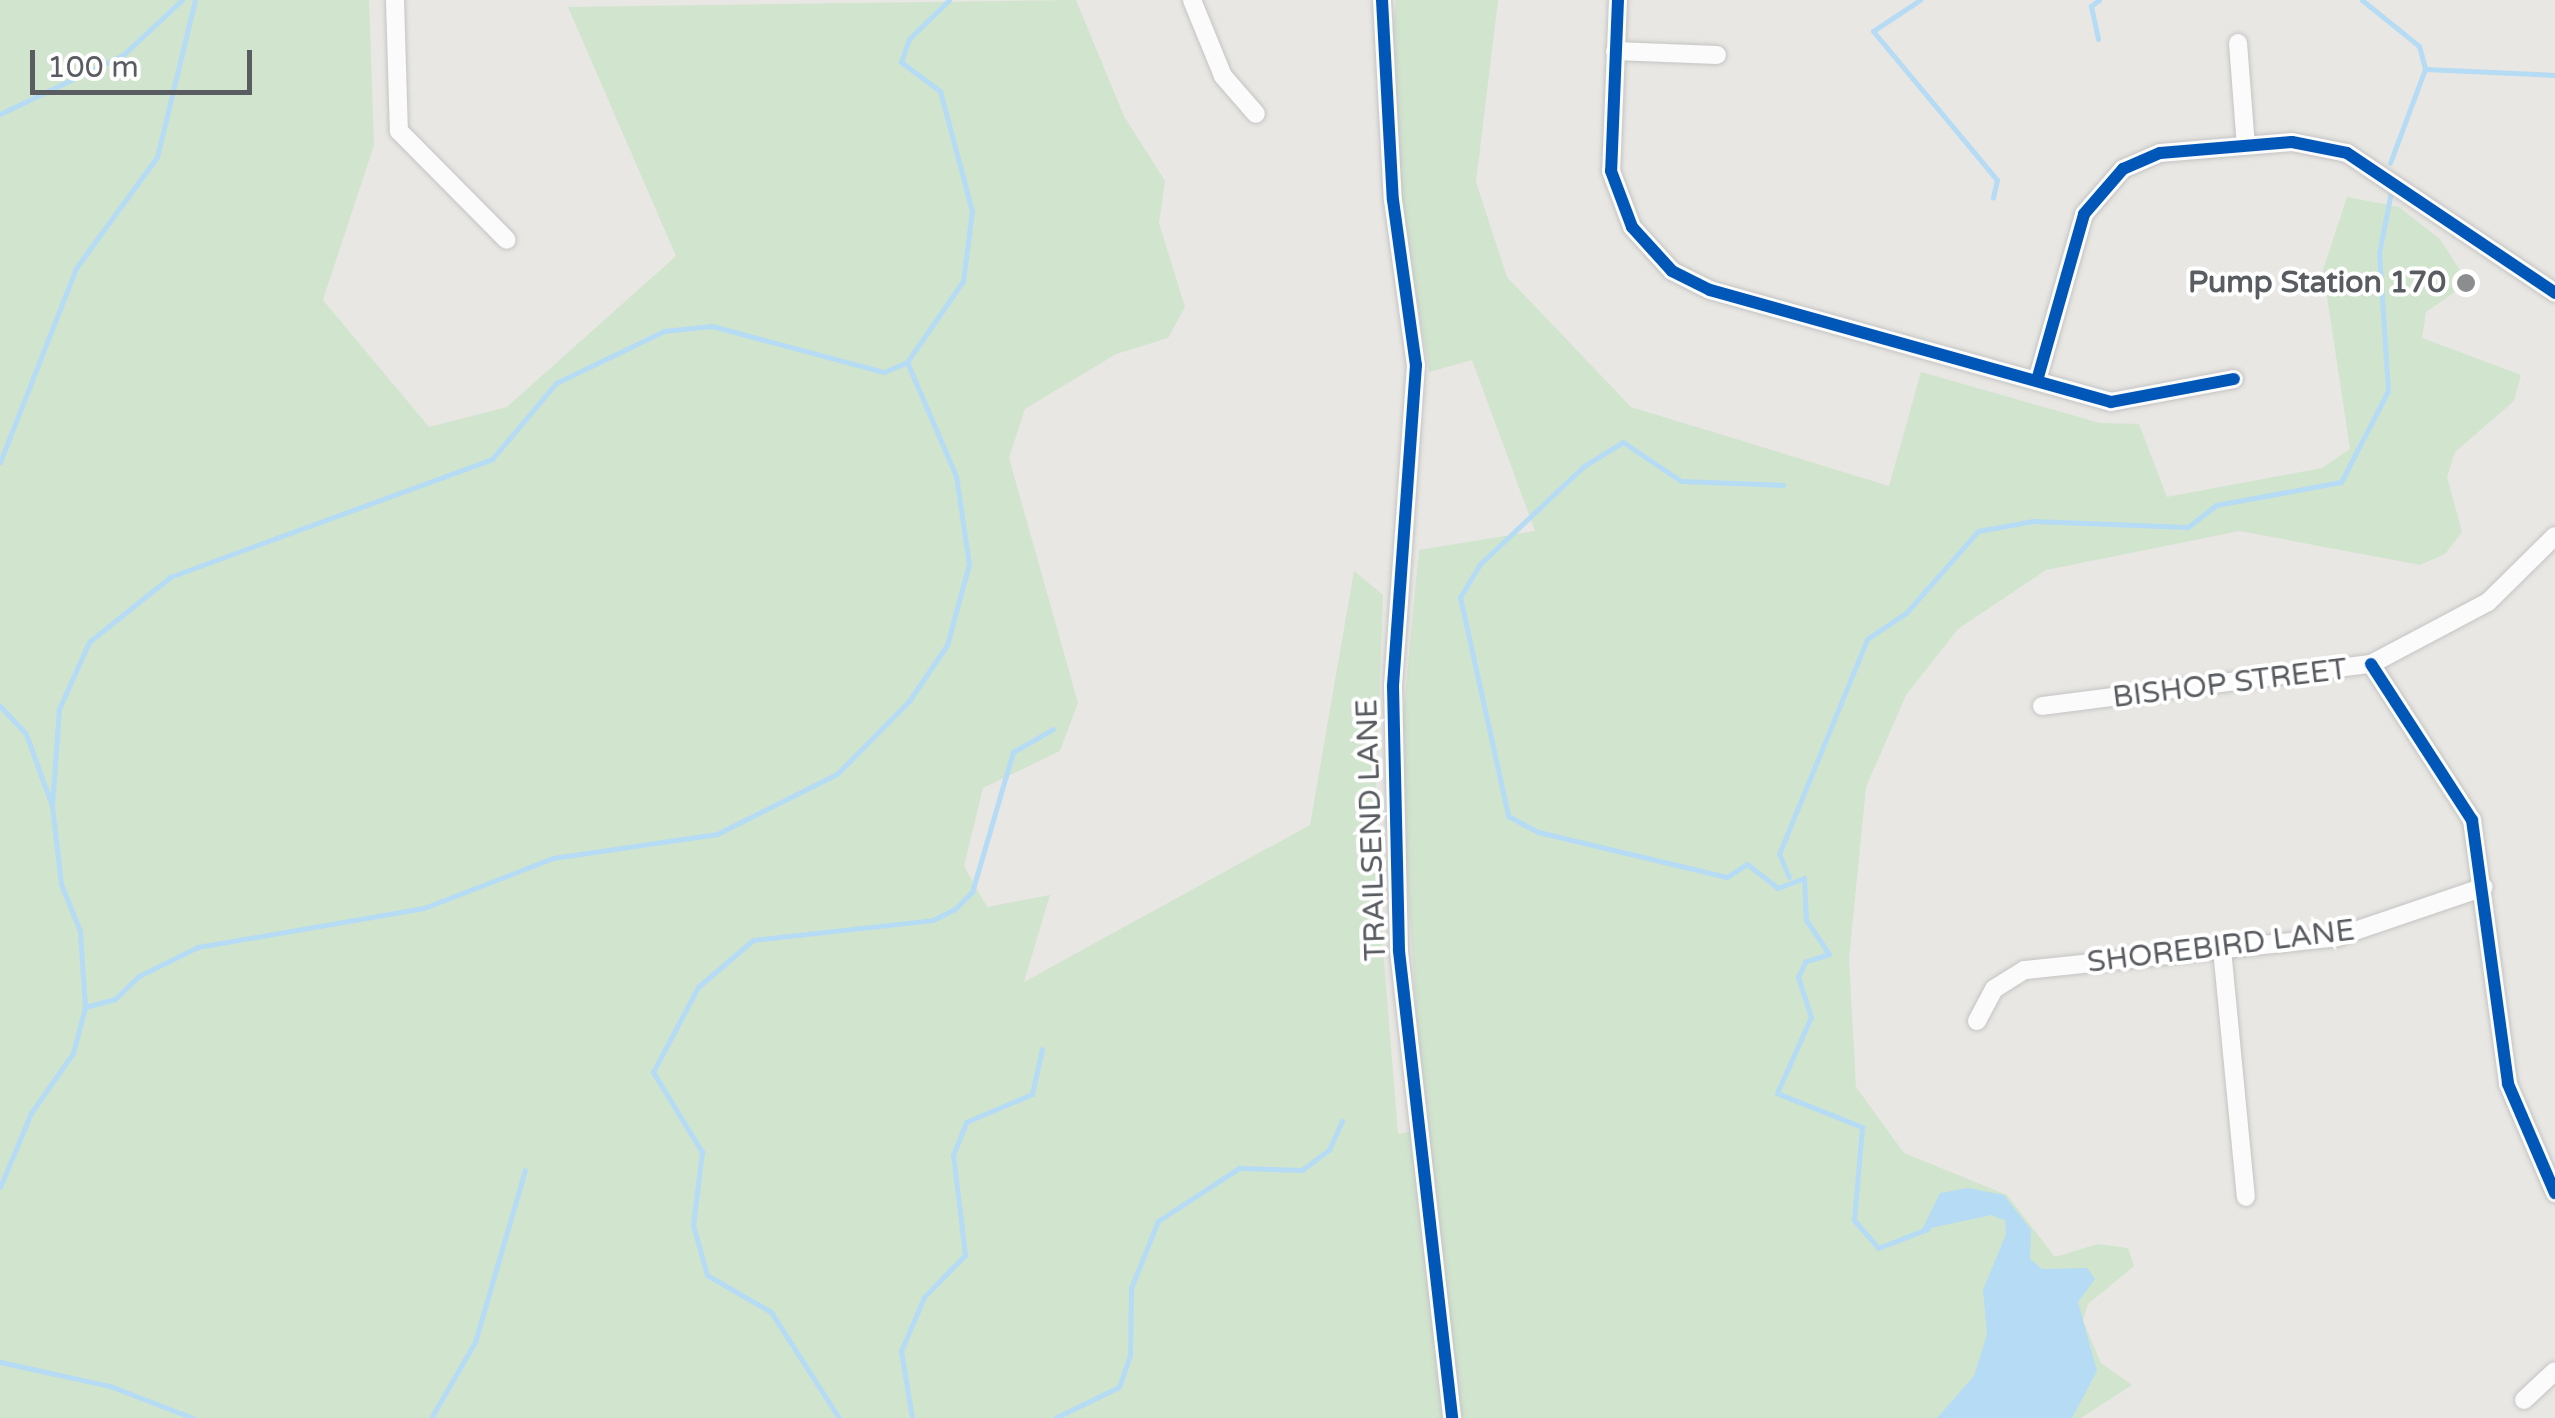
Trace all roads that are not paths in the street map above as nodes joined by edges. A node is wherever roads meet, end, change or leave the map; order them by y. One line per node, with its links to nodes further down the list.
1 (394, 0): 10 (street)
2 (1192, 0): 8 (street)
3 (1382, 0): 24 (street, TRAILSEND LANE)
4 (1618, 0): 6 (street)
5 (2238, 43): 9 (street)
6 (1615, 51): 7 (street); 12 (street)
7 (1717, 55)
8 (1256, 114)
9 (2246, 146): 11 (street); 12 (street)
10 (507, 240)
11 (2555, 293)
12 (2038, 378): 13 (street)
13 (2234, 378)
14 (2555, 536): 15 (street, BISHOP STREET)
15 (2372, 664): 16 (street, BISHOP STREET); 17 (street)
16 (2042, 706)
17 (2484, 887): 18 (street, SHOREBIRD LANE); 20 (street)
18 (2222, 949): 19 (street, SHOREBIRD LANE); 21 (street)
19 (1977, 1021)
20 (2555, 1193)
21 (2246, 1197)
22 (2555, 1371): 23 (street)
23 (2524, 1400)
24 (1452, 1418)

